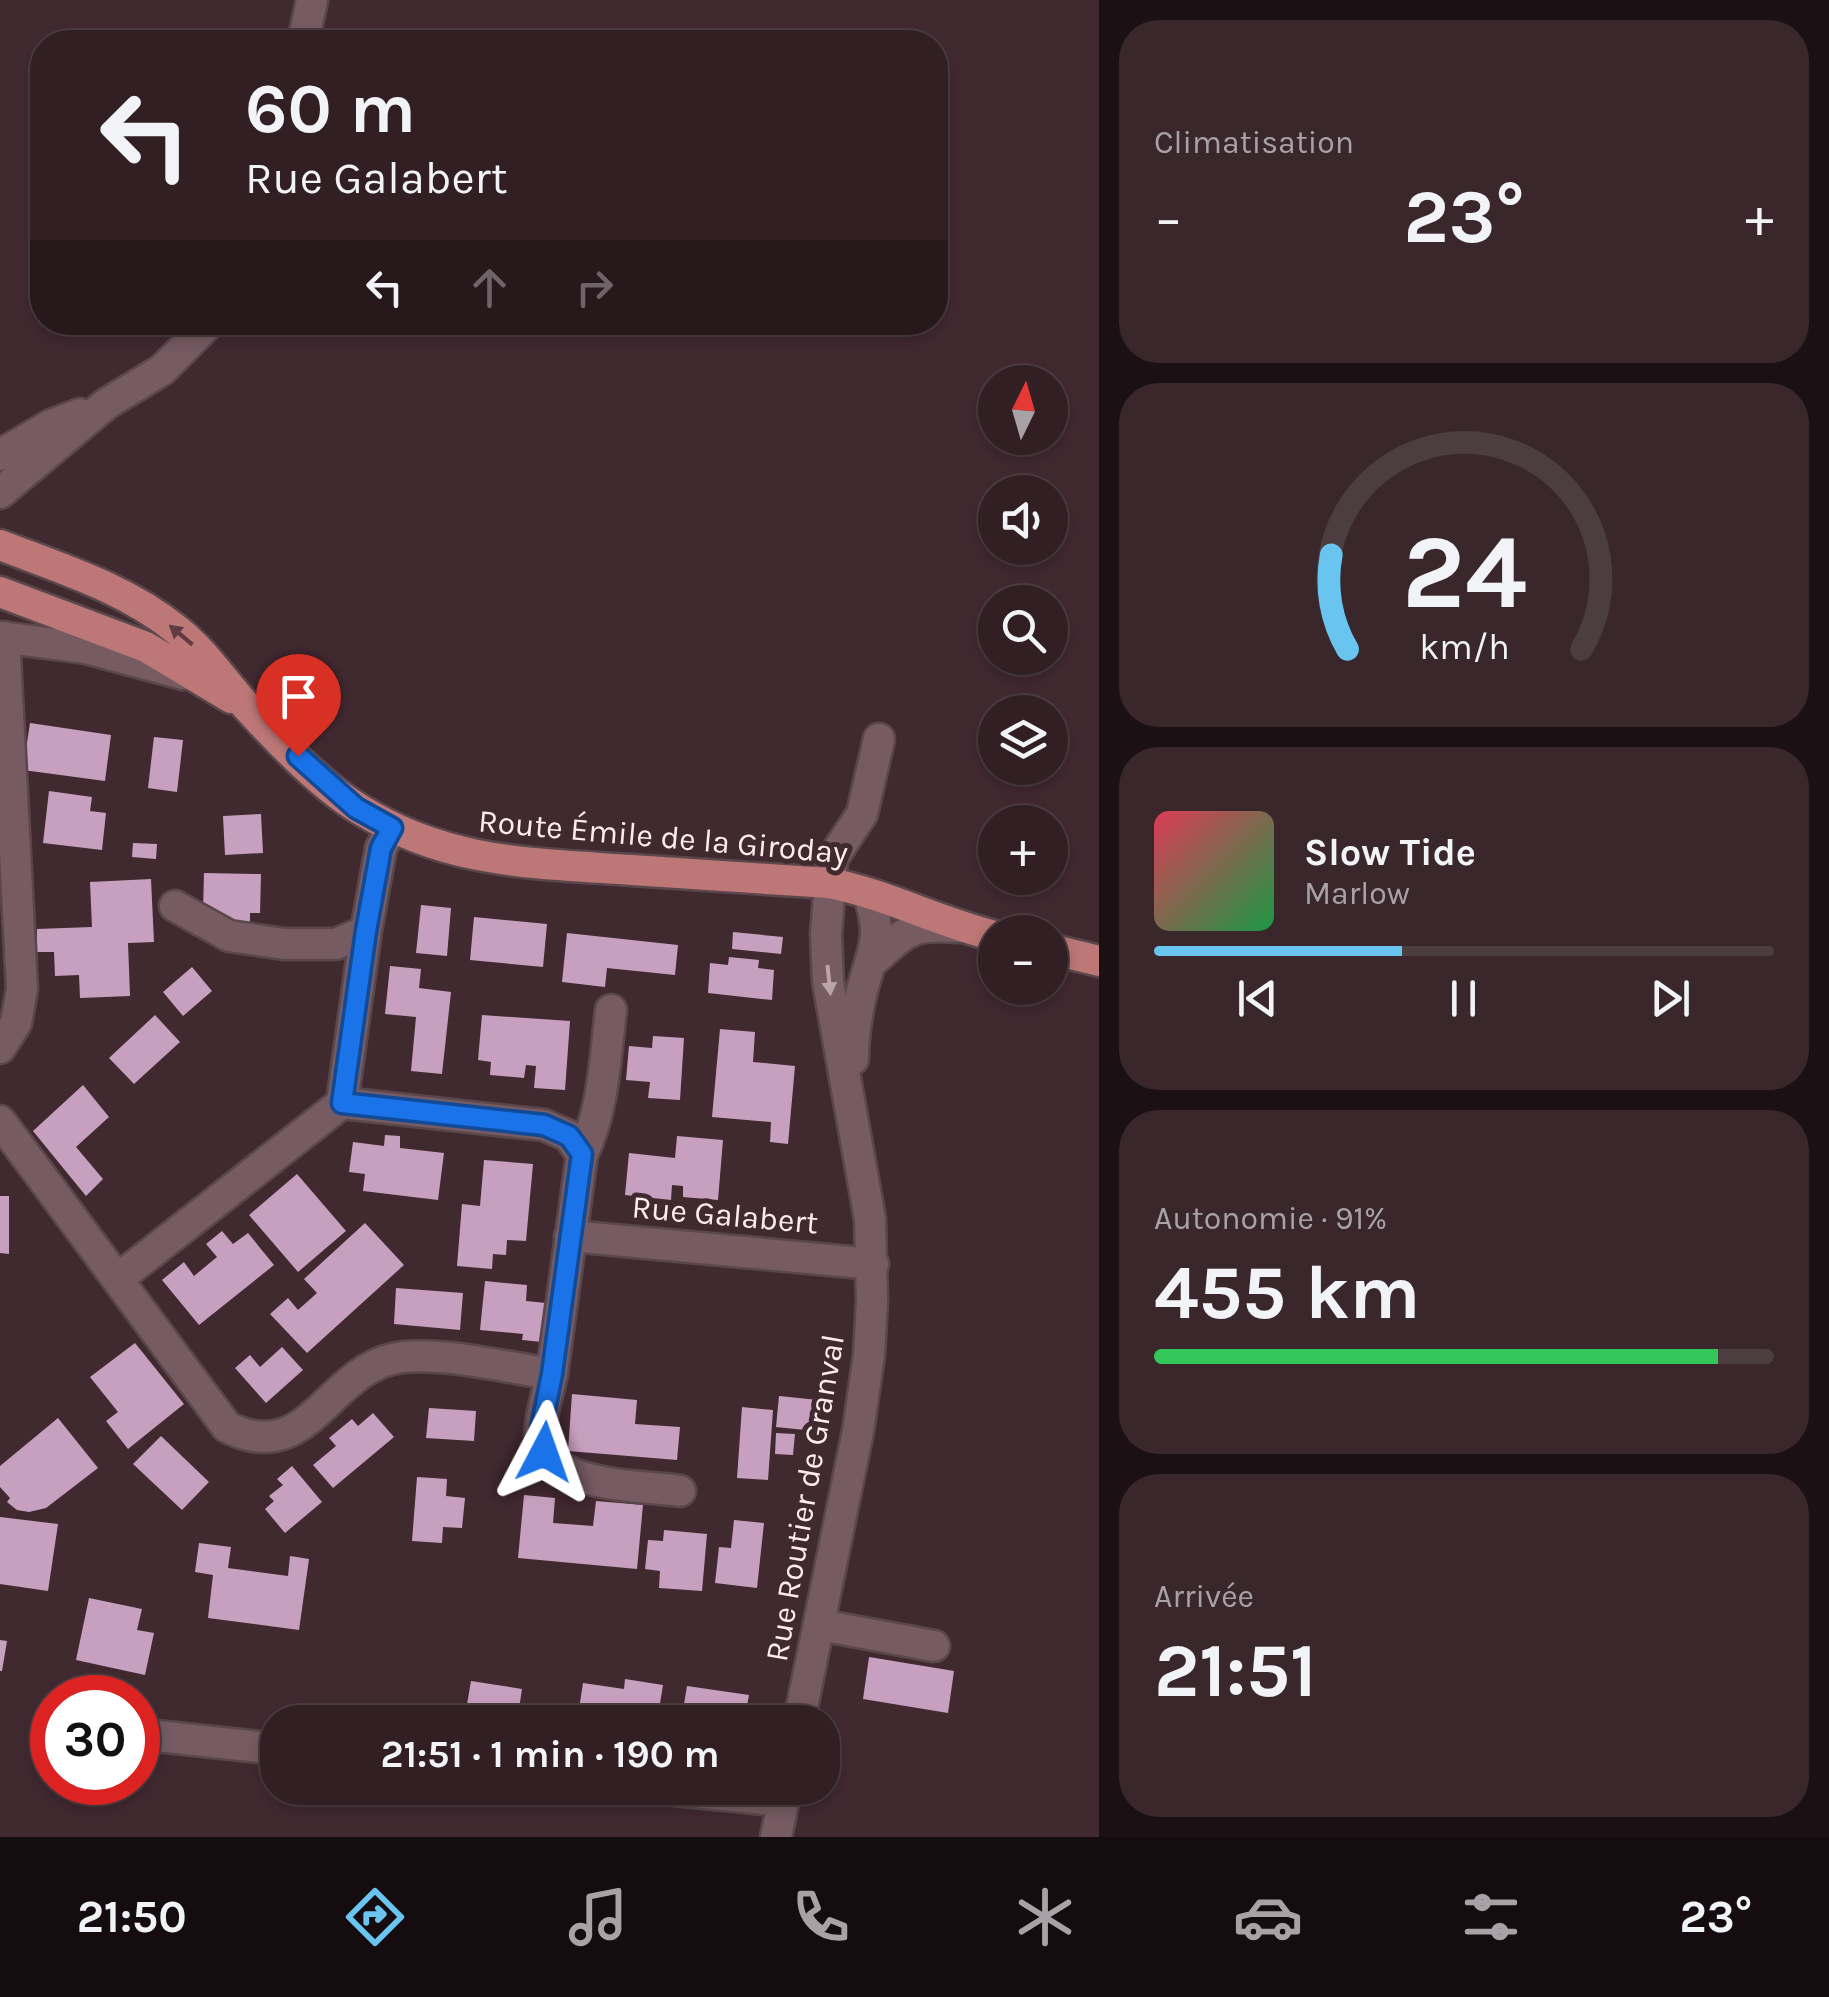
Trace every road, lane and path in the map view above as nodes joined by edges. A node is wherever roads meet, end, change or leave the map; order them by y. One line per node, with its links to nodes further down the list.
1 (312, 0): 2 (street)
2 (306, 30)
3 (197, 335): 4 (street)
4 (106, 404): 5 (street); 6 (street)
5 (0, 455)
6 (0, 493)
7 (0, 545): 11 (main road, Route Émile de la Giroday, one-way to 7)
8 (0, 592): 10 (main road, Route Émile de la Giroday)
9 (2, 637): 10 (street, Route Émile de la Giroday); 24 (street)
10 (200, 679): 11 (main road, Route Émile de la Giroday)
11 (246, 707): 13 (main road, Route Émile de la Giroday)
12 (879, 739): 14 (street, Rue Routier de Granval)
13 (392, 828): 14 (main road, Route Émile de la Giroday); 18 (street)
14 (829, 883): 15 (main road, Route Émile de la Giroday); 26 (street, Rue Routier de Granval, one-way to 26)
15 (868, 893): 17 (main road, Route Émile de la Giroday); 21 (street, Rue Routier de Granval)
16 (175, 906): 18 (street)
17 (959, 927): 19 (main road, Route Émile de la Giroday); 21 (street)
18 (366, 931): 25 (street)
19 (978, 932)
20 (1068, 953): 22 (main road)
21 (874, 960): 26 (street, Rue Routier de Granval)
22 (1099, 961)
23 (610, 1010): 28 (street)
24 (0, 1048)
25 (342, 1103): 28 (street); 31 (street)
26 (852, 1108): 30 (street, Rue Routier de Granval)
27 (0, 1121): 31 (street)
28 (582, 1154): 29 (street)
29 (570, 1236): 30 (street, Rue Galabert); 32 (street)
30 (873, 1264): 34 (street, Rue Routier de Granval)
31 (119, 1278): 32 (street)
32 (552, 1374): 33 (street)
33 (680, 1490)
34 (820, 1625): 35 (street); 36 (street, Rue Routier de Granval)
35 (934, 1646)
36 (803, 1705)
37 (160, 1736): 38 (street)
38 (260, 1747)
39 (782, 1805): 40 (street)
40 (776, 1837)

